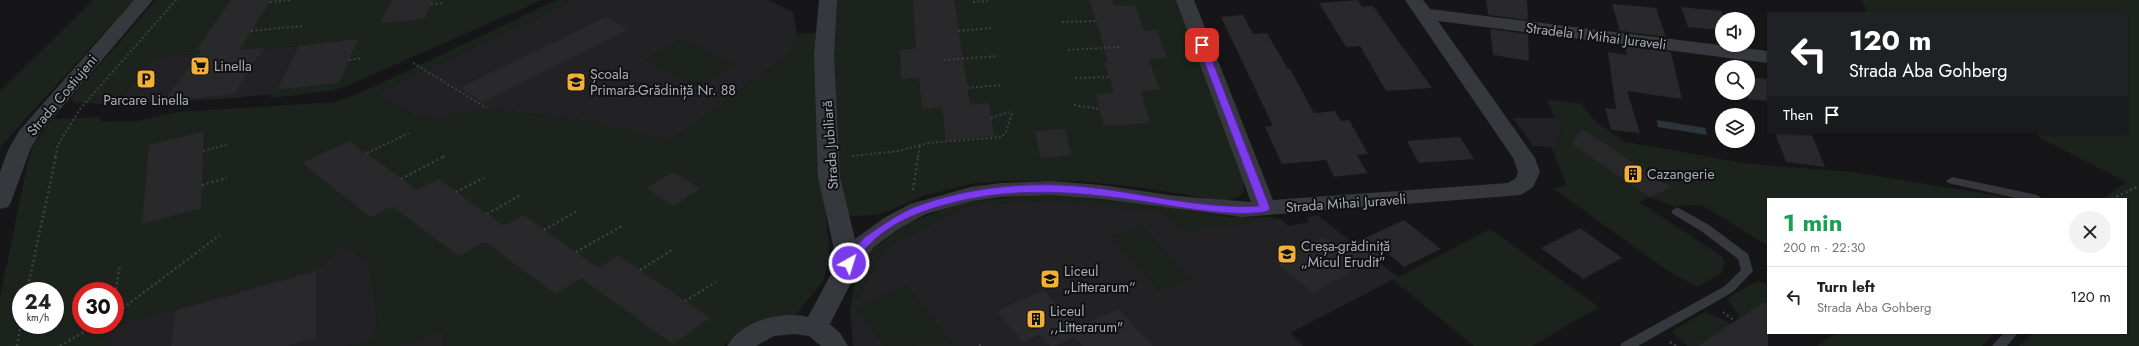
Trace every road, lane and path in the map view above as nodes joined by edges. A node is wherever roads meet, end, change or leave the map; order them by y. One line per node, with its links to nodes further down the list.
1 (144, 0): 37 (street, Strada Costiujeni)
2 (176, 0): 67 (path)
3 (291, 0): 7 (path)
4 (828, 0): 41 (street, Strada Jubiliară)
5 (1184, 0): 54 (street)
6 (988, 1): 8 (path)
7 (270, 2)
8 (973, 2)
9 (444, 3): 10 (path)
10 (431, 4)
11 (1419, 7): 21 (street, Stradela 1 Mihai Juraveli); 54 (street, Strada Mihai Juraveli)
12 (1096, 21): 13 (path)
13 (1062, 22)
14 (302, 26): 17 (path)
15 (992, 28): 16 (path)
16 (958, 31)
17 (251, 32)
18 (1120, 47): 19 (path)
19 (1068, 50)
20 (998, 56): 24 (path)
21 (1767, 57)
22 (361, 58): 23 (path)
23 (349, 60)
24 (944, 60)
25 (413, 63): 31 (path)
26 (1109, 76): 27 (path)
27 (1074, 78)
28 (1002, 85): 29 (path)
29 (967, 88)
30 (1074, 105): 32 (path)
31 (487, 108)
32 (1100, 110)
33 (991, 118): 36 (path)
34 (409, 133): 39 (path)
35 (229, 144): 38 (path)
36 (920, 146): 41 (path); 58 (path)
37 (18, 150): 42 (lane); 53 (street, Strada Costiujeni)
38 (203, 151)
39 (367, 154)
40 (446, 156): 45 (path)
41 (829, 162): 64 (street, Strada Jubiliară)
42 (0, 168)
43 (227, 178): 47 (path)
44 (484, 178): 49 (path)
45 (401, 179)
46 (1952, 181): 51 (lane)
47 (202, 185)
48 (2139, 186): 52 (path)
49 (456, 192)
50 (522, 194): 57 (path)
51 (2032, 198)
52 (2114, 198)
53 (0, 202)
54 (1265, 208): 58 (street, Strada Mihai Juraveli)
55 (577, 211): 60 (path)
56 (1677, 211): 80 (lane)
57 (487, 214)
58 (906, 216): 64 (street, Strada Mihai Juraveli)
59 (622, 226): 63 (path)
60 (544, 230)
61 (220, 235): 71 (path)
62 (672, 250): 66 (path)
63 (576, 252)
64 (849, 263): 72 (street)
65 (120, 264): 68 (path)
66 (640, 270)
67 (29, 282)
68 (117, 282)
69 (716, 282): 70 (path)
70 (686, 301)
71 (124, 307)
72 (815, 328): 78 (street); 79 (street)
73 (19, 334): 76 (path)
74 (81, 334): 77 (path)
75 (2011, 334): 81 (lane)
76 (17, 346)
77 (60, 346)
78 (740, 346)
79 (835, 346)
80 (1627, 346)
81 (1999, 346)

